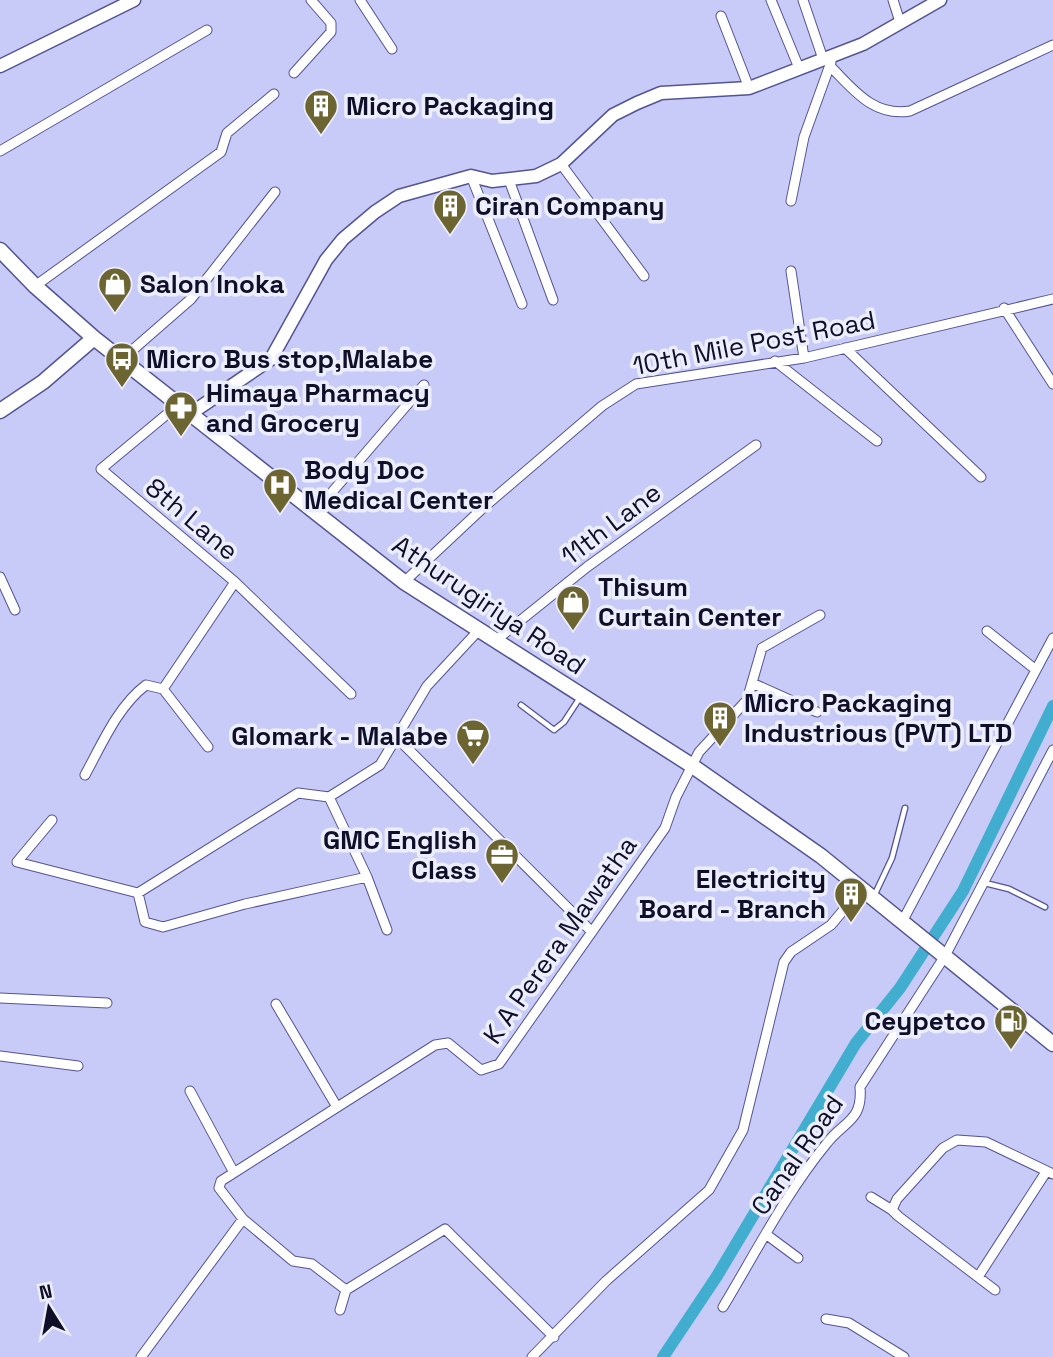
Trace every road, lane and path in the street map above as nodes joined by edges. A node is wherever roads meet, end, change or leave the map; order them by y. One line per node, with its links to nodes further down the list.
1 (134, 0): 14 (street)
2 (311, 0): 16 (street)
3 (360, 0): 12 (street)
4 (771, 0): 15 (street)
5 (803, 0): 13 (street)
6 (892, 0): 9 (street)
7 (940, 0): 9 (street)
8 (721, 16): 17 (street)
9 (900, 22): 13 (street)
10 (207, 30): 19 (street)
11 (1053, 45): 13 (street)
12 (392, 49)
13 (829, 60): 15 (street); 24 (street)
14 (0, 66)
15 (799, 68): 17 (street)
16 (294, 73)
17 (749, 88): 20 (street)
18 (274, 94): 28 (street)
19 (0, 151)
20 (561, 164): 22 (street); 27 (street)
21 (471, 176): 22 (street); 31 (street); 40 (street)
22 (509, 180): 30 (street)
23 (275, 192): 36 (street)
24 (791, 201)
25 (0, 250): 28 (main road, Athurugiriya Road)
26 (790, 271): 35 (street)
27 (644, 276)
28 (35, 286): 33 (main road, Athurugiriya Road)
29 (1053, 299): 32 (street, 10th Mile Post Road)
30 (553, 300)
31 (522, 303)
32 (1004, 308): 34 (street, 10th Mile Post Road); 38 (street)
33 (94, 338): 36 (main road, Athurugiriya Road); 41 (main road)
34 (845, 348): 35 (street, 10th Mile Post Road); 44 (street)
35 (804, 358): 37 (street, 10th Mile Post Road)
36 (121, 360): 40 (main road, Athurugiriya Road)
37 (775, 361): 42 (street); 48 (street, 10th Mile Post Road)
38 (1053, 384)
39 (424, 385): 45 (street)
40 (184, 409): 45 (main road, Athurugiriya Road); 47 (street, 8th Lane)
41 (0, 411)
42 (877, 441)
43 (756, 445): 54 (street, 11th Lane)
44 (981, 477)
45 (315, 512): 48 (main road, Athurugiriya Road)
46 (0, 577): 49 (street)
47 (235, 582): 57 (street, 8th Lane); 58 (street)
48 (404, 582): 51 (main road, Athurugiriya Road)
49 (15, 610)
50 (820, 615): 56 (street, K A Perera Mawatha)
51 (478, 631): 54 (main road, Athurugiriya Road); 62 (street)
52 (987, 631): 55 (street)
53 (1053, 638): 55 (street)
54 (495, 641): 59 (main road, Athurugiriya Road)
55 (1036, 670): 75 (street)
56 (752, 683): 61 (street); 65 (street, K A Perera Mawatha)
57 (163, 689): 63 (street); 66 (street)
58 (351, 694)
59 (582, 696): 60 (lane); 65 (main road, Athurugiriya Road)
60 (521, 705)
61 (817, 712)
62 (396, 737): 67 (street); 77 (street)
63 (208, 747)
64 (1053, 750): 71 (street, Canal Road)
65 (691, 765): 73 (main road, Athurugiriya Road); 77 (street, K A Perera Mawatha)
66 (85, 775)
67 (329, 797): 70 (street); 72 (street)
68 (905, 808): 73 (lane)
69 (52, 820): 72 (street)
70 (367, 877): 72 (street); 76 (street)
71 (984, 883): 74 (lane); 78 (street, Canal Road)
72 (138, 893)
73 (867, 893): 75 (main road, Athurugiriya Road); 100 (street)
74 (1045, 907)
75 (906, 925): 78 (main road, Athurugiriya Road)
76 (387, 930)
77 (592, 932): 86 (street, K A Perera Mawatha)
78 (941, 953): 82 (main road, Athurugiriya Road); 92 (street, Canal Road)
79 (0, 998): 80 (street)
80 (107, 1003)
81 (276, 1004): 86 (street)
82 (1053, 1044)
83 (0, 1056): 84 (street)
84 (78, 1066)
85 (190, 1091): 87 (street)
86 (337, 1107): 87 (street, K A Perera Mawatha)
87 (233, 1171): 91 (street)
88 (1050, 1173): 90 (street); 94 (street)
89 (871, 1197): 90 (street)
90 (892, 1210): 94 (street)
91 (243, 1219): 95 (street); 101 (street)
92 (766, 1236): 93 (street); 97 (street, Canal Road)
93 (798, 1258)
94 (978, 1277): 96 (street)
95 (346, 1290): 98 (street); 100 (street)
96 (995, 1290)
97 (723, 1307)
98 (340, 1310)
99 (826, 1320): 103 (street)
100 (554, 1337): 102 (street)
101 (141, 1357)
102 (532, 1357)
103 (904, 1357)

